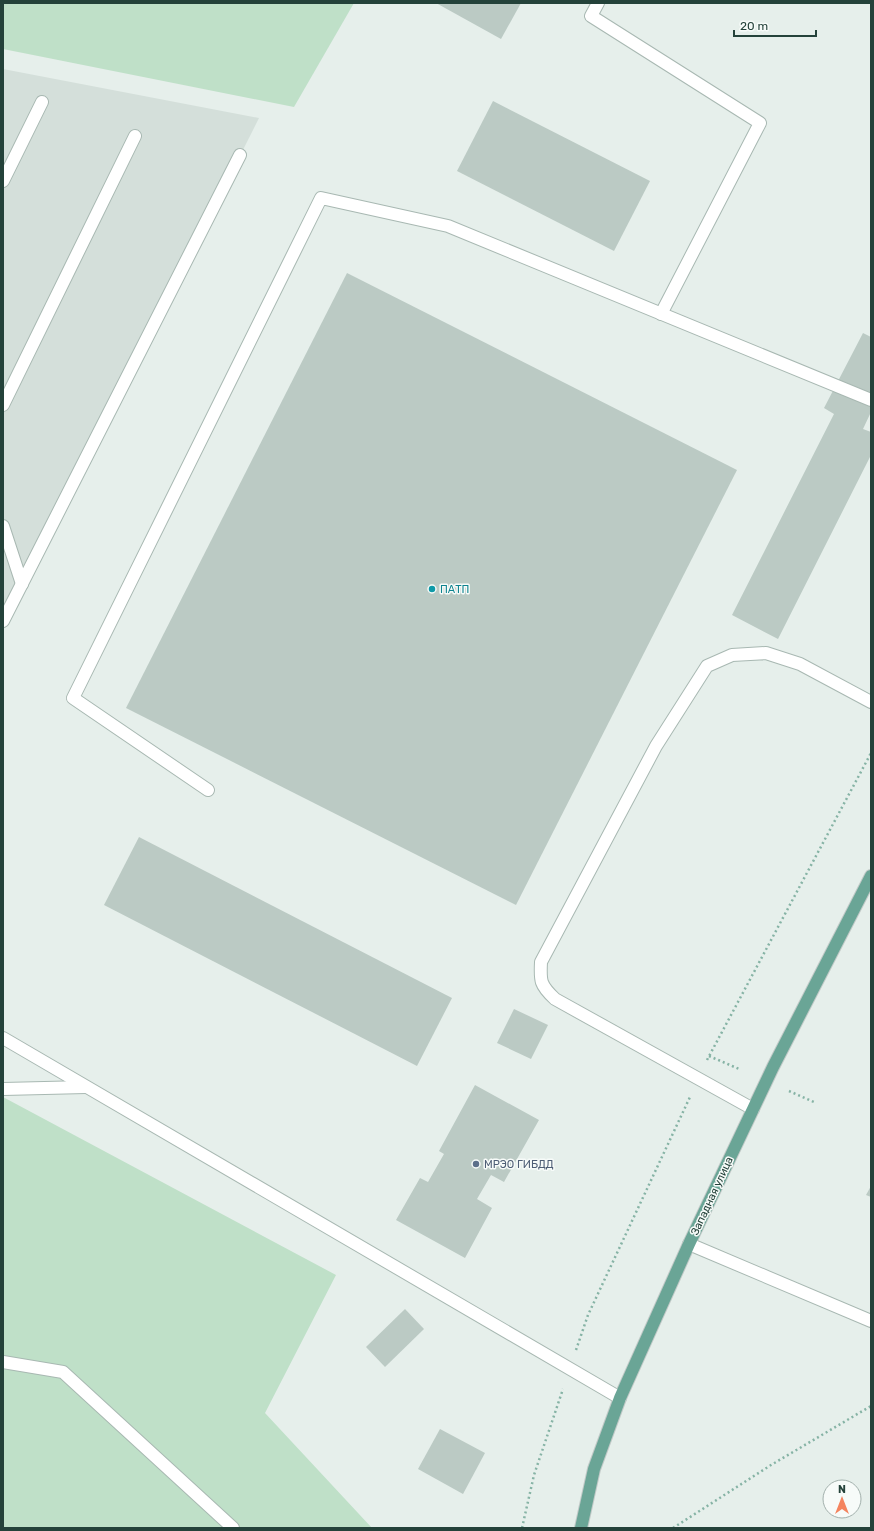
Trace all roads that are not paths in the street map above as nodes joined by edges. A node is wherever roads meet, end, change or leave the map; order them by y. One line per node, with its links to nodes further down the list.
1 (598, 3): 6 (street)
2 (42, 102): 5 (street)
3 (135, 136): 7 (street)
4 (240, 155): 10 (street)
5 (3, 181)
6 (661, 314): 8 (street); 13 (street)
7 (4, 398)
8 (871, 400)
9 (3, 526): 10 (street)
10 (22, 584): 11 (street)
11 (3, 621)
12 (871, 702): 18 (street)
13 (208, 790)
14 (871, 876): 18 (main road, Западная улица)
15 (3, 1038): 16 (street)
16 (87, 1087): 17 (street); 22 (street)
17 (3, 1089)
18 (753, 1109): 19 (main road, Западная улица)
19 (689, 1244): 20 (street); 22 (main road, Западная улица)
20 (871, 1321)
21 (3, 1362): 23 (street)
22 (620, 1398): 24 (main road, Западная улица)
23 (233, 1528)
24 (581, 1528)

